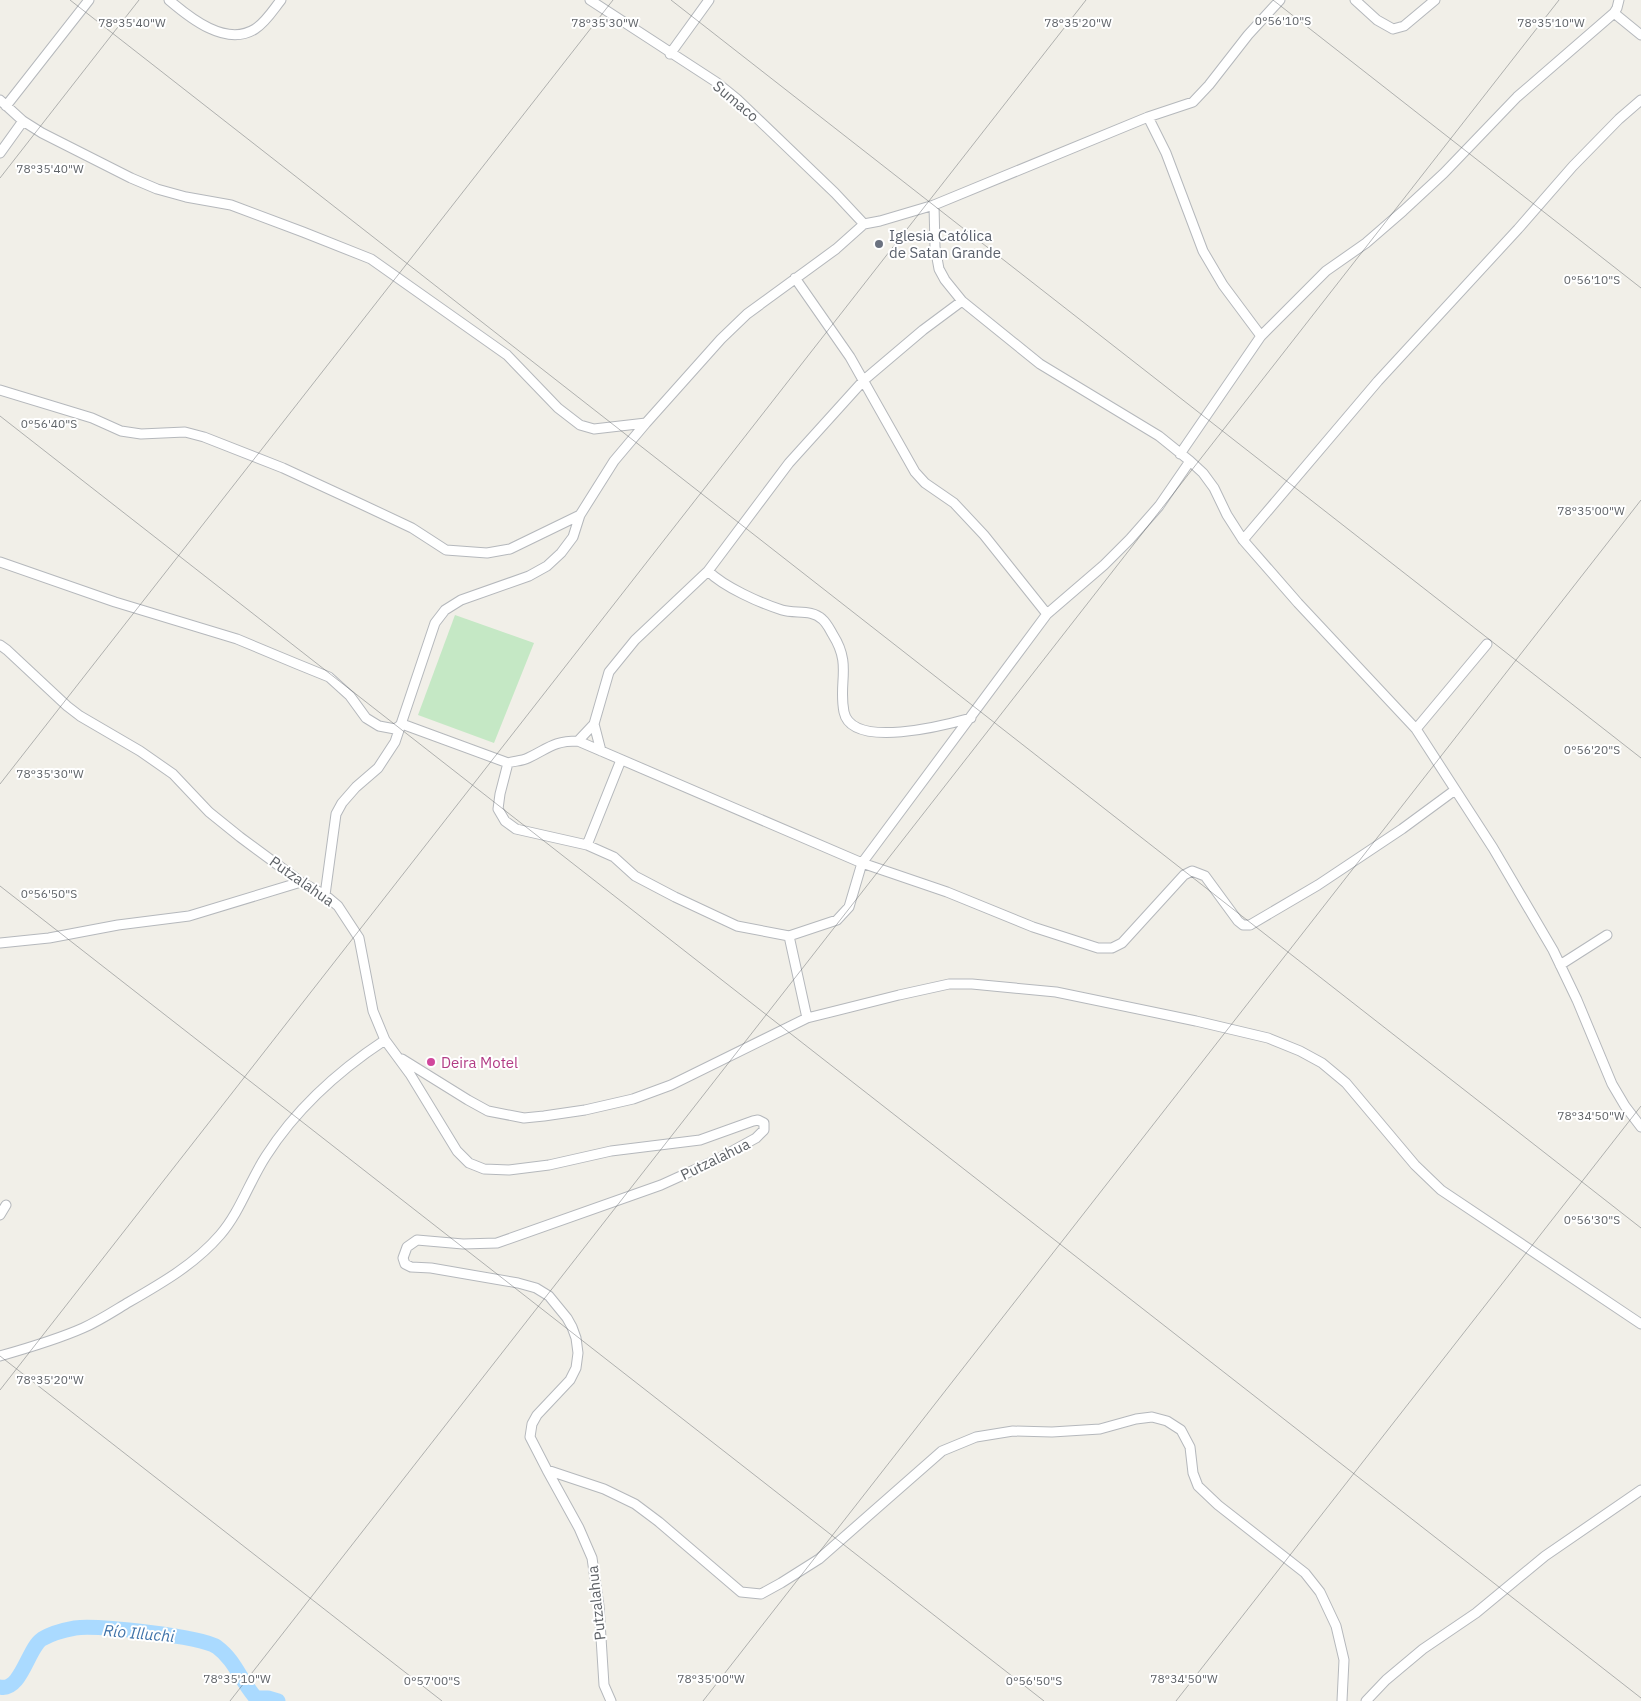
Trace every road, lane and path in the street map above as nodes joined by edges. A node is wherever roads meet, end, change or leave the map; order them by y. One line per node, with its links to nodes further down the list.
1 (89, 0): 14 (street)
2 (169, 0): 3 (street)
3 (281, 0)
4 (590, 0): 12 (street, Sumaco)
5 (708, 0): 12 (street)
6 (1280, 0): 15 (street)
7 (1355, 0): 8 (street)
8 (1435, 0)
9 (1619, 0): 10 (street)
10 (1614, 13): 11 (street); 22 (street)
11 (1641, 35)
12 (670, 54): 19 (street, Sumaco)
13 (1641, 100): 29 (street)
14 (3, 103): 16 (street)
15 (1148, 117): 18 (street); 22 (street)
16 (22, 121): 17 (street); 25 (street)
17 (0, 154)
18 (934, 205): 19 (street); 21 (street)
19 (864, 224): 20 (street)
20 (795, 278): 23 (street); 25 (street)
21 (962, 301): 23 (street); 26 (street)
22 (1260, 336): 26 (street)
23 (864, 380): 31 (street); 32 (street)
24 (0, 390): 28 (street)
25 (646, 423): 28 (street)
26 (1180, 454): 27 (street)
27 (1190, 461): 29 (street); 32 (street)
28 (580, 515): 36 (street)
29 (1243, 540): 38 (street)
30 (0, 562): 36 (street)
31 (708, 571): 35 (street); 37 (street)
32 (1047, 614): 35 (street)
33 (1487, 644): 38 (street)
34 (0, 645): 46 (street, Putzalahua)
35 (971, 718): 45 (street)
36 (402, 724): 42 (street); 47 (street)
37 (594, 724): 39 (street); 40 (street)
38 (1416, 730): 43 (street)
39 (578, 741): 40 (street); 42 (street)
40 (601, 751): 41 (street)
41 (621, 760): 44 (street); 45 (street)
42 (508, 763): 44 (street)
43 (1455, 790): 45 (street); 51 (street)
44 (587, 845): 49 (street)
45 (862, 863): 49 (street)
46 (301, 882): 47 (street, Putzalahua); 50 (street)
47 (326, 895): 53 (street, Putzalahua)
48 (1606, 934): 51 (street)
49 (789, 936): 52 (street)
50 (0, 943)
51 (1560, 965): 55 (street)
52 (807, 1018): 54 (street); 58 (street)
53 (384, 1040): 54 (street, Putzalahua); 59 (street)
54 (396, 1054): 60 (street, Putzalahua)
55 (1641, 1127)
56 (6, 1205): 57 (street)
57 (0, 1214)
58 (1641, 1324)
59 (0, 1356)
60 (547, 1470): 62 (street, Putzalahua); 63 (street)
61 (1641, 1490): 64 (street)
62 (611, 1701)
63 (1342, 1701)
64 (1366, 1701)

